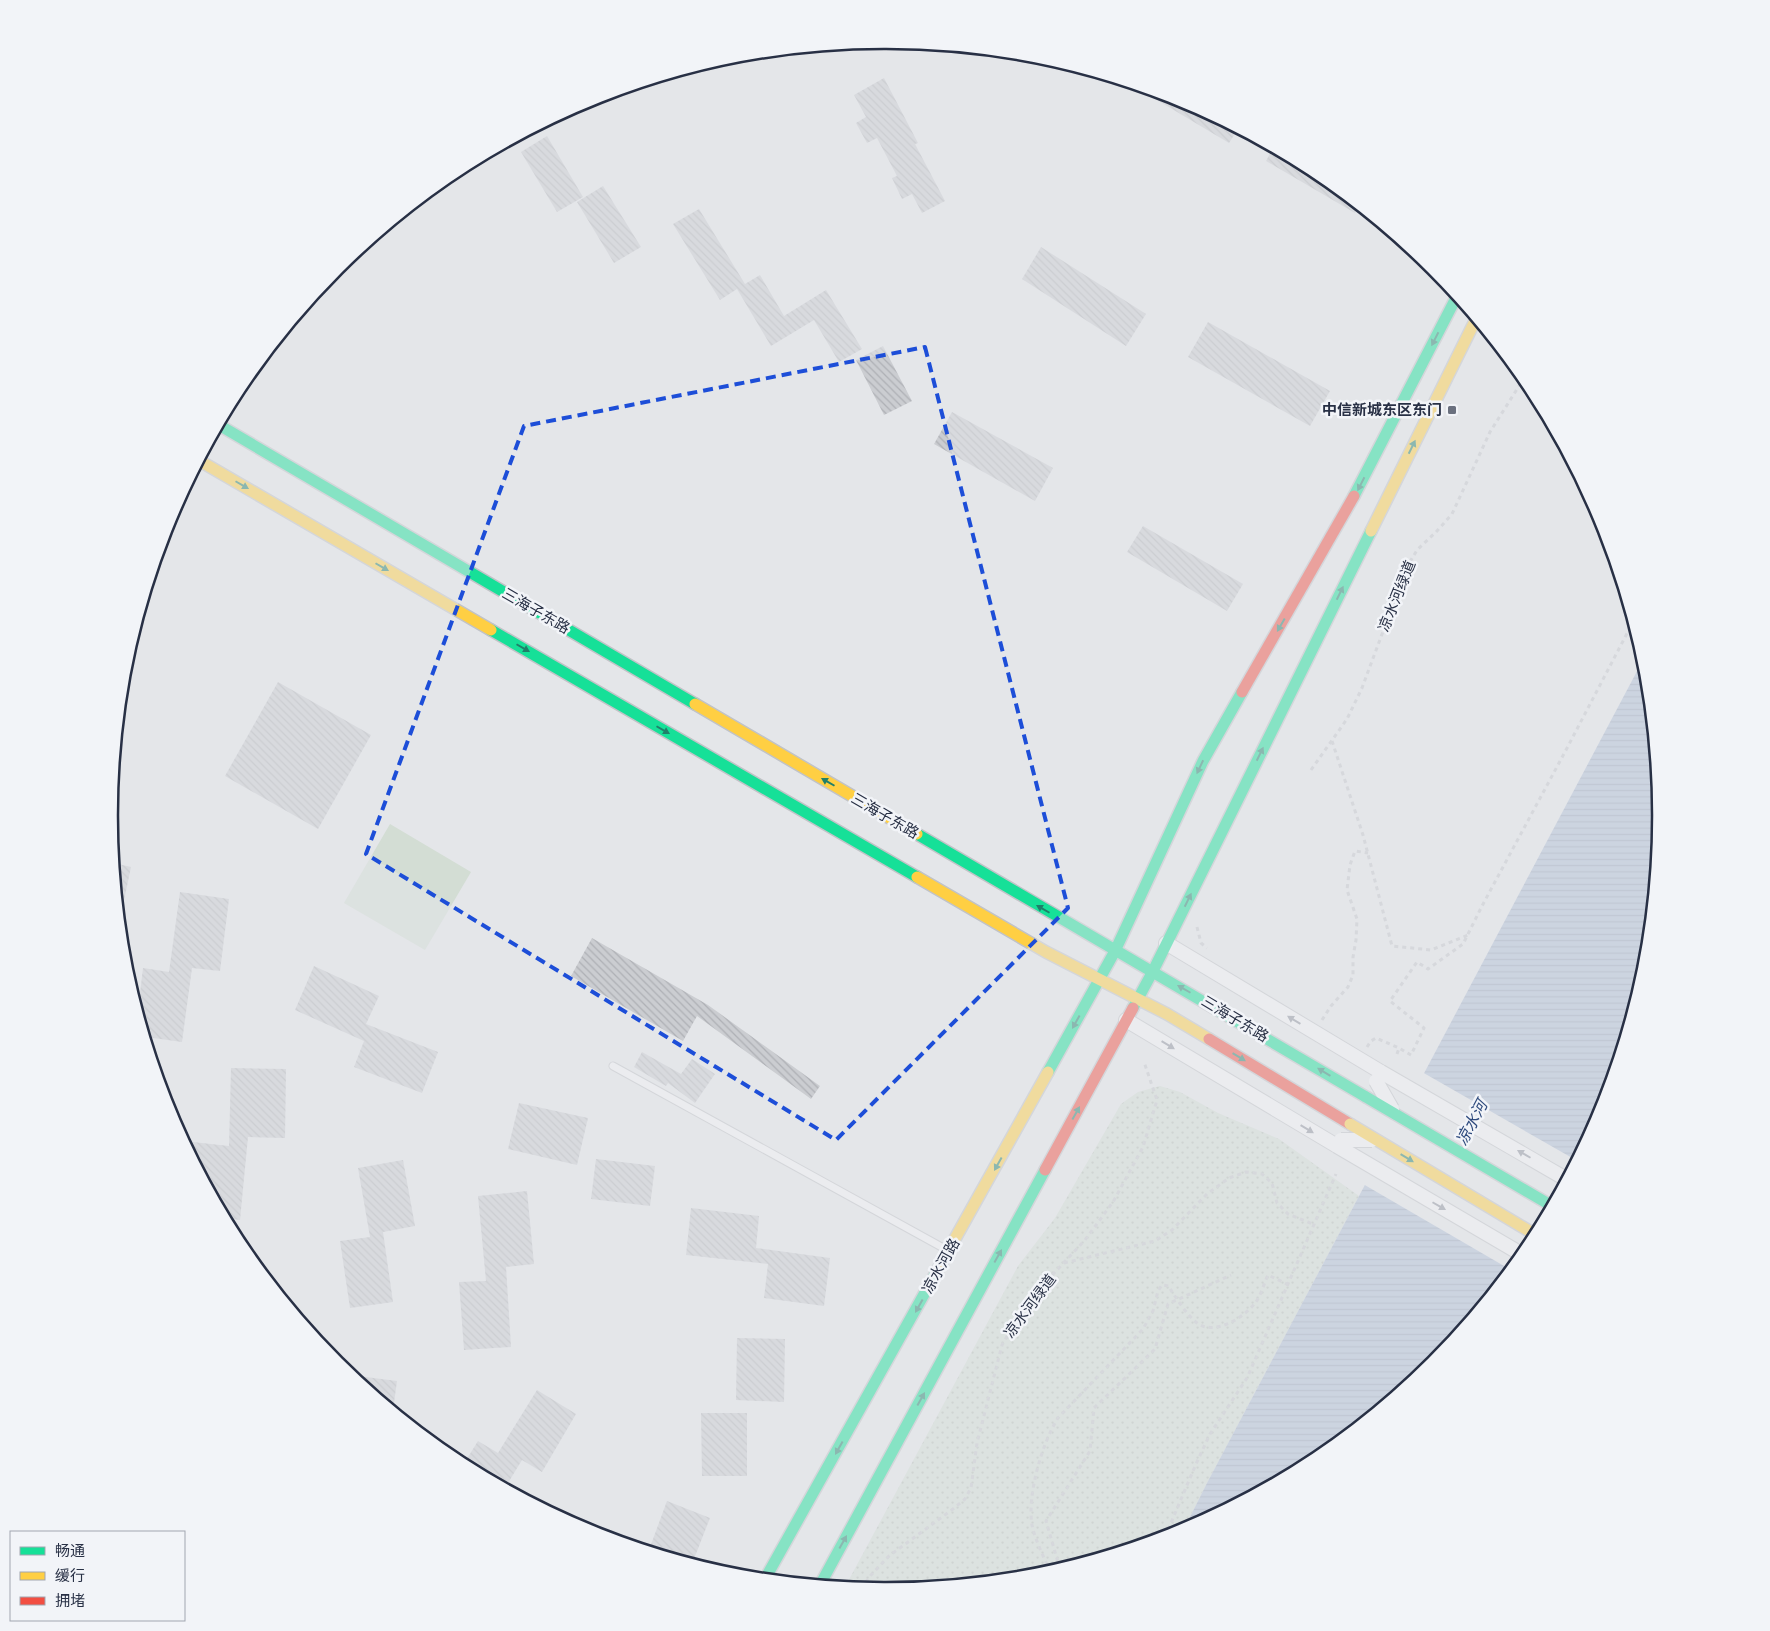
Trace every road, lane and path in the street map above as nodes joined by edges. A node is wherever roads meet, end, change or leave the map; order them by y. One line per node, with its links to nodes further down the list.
1 (1454, 302): 13 (main road, 凉水河路, one-way to 13)
2 (1473, 325): 12 (main road, one-way to 2)
3 (1519, 385): 7 (path, 凉水河绿道)
4 (224, 428): 13 (main road, 三海子东路, one-way to 4)
5 (204, 463): 16 (main road, 三海子东路, one-way to 16)
6 (1629, 630): 11 (path)
7 (1332, 740): 8 (path, 凉水河绿道); 9 (path)
8 (1311, 770)
9 (1368, 853): 11 (path); 18 (path)
10 (1201, 920): 14 (path)
11 (1468, 935): 21 (path)
12 (1166, 943): 15 (main road); 25 (street, one-way to 12)
13 (1115, 951): 15 (main road, 三海子东路); 16 (main road, 凉水河路)
14 (1213, 954)
15 (1153, 971): 17 (main road); 26 (main road, 三海子东路, one-way to 15, bridge)
16 (1100, 980): 17 (main road, 三海子东路); 34 (main road, 凉水河路, one-way to 34)
17 (1138, 999): 19 (main road); 27 (main road, 三海子东路, one-way to 27, bridge)
18 (1314, 1016)
19 (1126, 1020): 28 (street, one-way to 28); 43 (main road, one-way to 19)
20 (1359, 1045): 21 (path)
21 (1399, 1048): 22 (path)
22 (1397, 1054)
23 (1144, 1062): 36 (path, 凉水河绿道)
24 (613, 1066): 34 (lane)
25 (1378, 1077): 26 (street, bridge); 30 (street, one-way to 25, bridge)
26 (1395, 1114): 31 (main road, 三海子东路)
27 (1377, 1140): 28 (street, bridge); 33 (main road, 三海子东路, one-way to 33, bridge)
28 (1339, 1143): 35 (street, one-way to 35, bridge)
29 (1336, 1174): 32 (path)
30 (1561, 1176)
31 (1547, 1203)
32 (1315, 1225): 36 (path); 38 (path)
33 (1529, 1232)
34 (949, 1251): 42 (main road, 凉水河路, one-way to 42)
35 (1516, 1251)
36 (1064, 1263): 44 (path, 凉水河绿道)
37 (1231, 1275): 40 (path, bridge)
38 (1289, 1285): 39 (path); 41 (path)
39 (1169, 1527)
40 (1058, 1562)
41 (1047, 1565)
42 (768, 1573)
43 (823, 1580)
44 (866, 1582)

